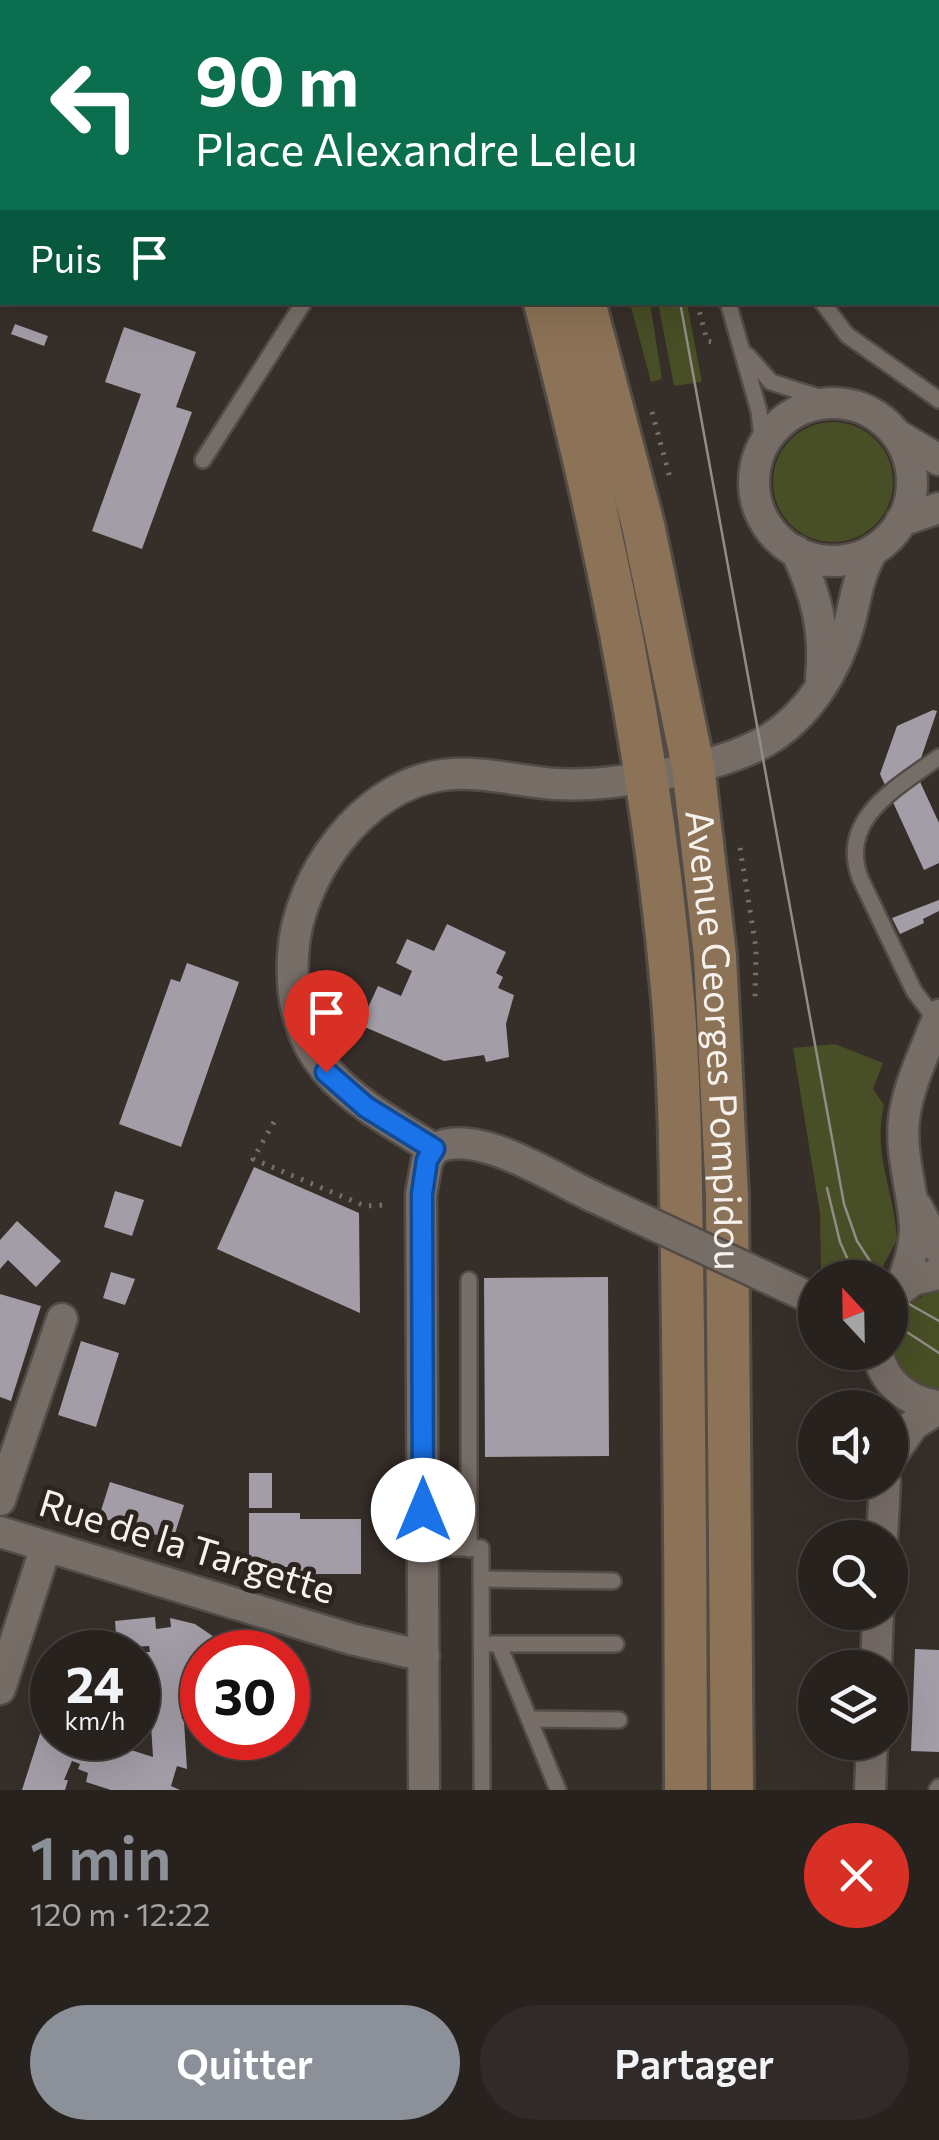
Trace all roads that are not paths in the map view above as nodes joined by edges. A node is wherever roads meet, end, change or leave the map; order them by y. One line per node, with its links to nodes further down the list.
1 (302, 305): 11 (lane)
2 (546, 305): 20 (main road, Avenue Georges Pompidou)
3 (585, 305): 19 (main road, Avenue Georges Pompidou)
4 (729, 305): 6 (lane)
5 (824, 305): 7 (lane)
6 (736, 339): 8 (lane); 10 (lane)
7 (939, 400)
8 (836, 403): 9 (street); 10 (street)
9 (897, 435): 12 (street); 14 (street)
10 (763, 448): 16 (street)
11 (203, 460)
12 (939, 460)
13 (939, 508): 14 (street)
14 (901, 521): 15 (street)
15 (873, 550): 16 (street); 17 (street)
16 (796, 551): 17 (street)
17 (820, 688): 19 (street)
18 (939, 757): 21 (lane)
19 (692, 766): 20 (street); 53 (main road, Avenue Georges Pompidou)
20 (647, 775): 22 (street); 52 (main road, Avenue Georges Pompidou)
21 (938, 1018): 23 (street)
22 (434, 1149): 29 (street, bridge); 38 (street)
23 (910, 1190): 24 (street); 25 (street)
24 (939, 1249)
25 (908, 1260)
26 (939, 1274): 28 (street)
27 (468, 1280): 37 (lane)
28 (908, 1285)
29 (798, 1292)
30 (62, 1319): 34 (street)
31 (886, 1370): 32 (street)
32 (939, 1407): 33 (street)
33 (908, 1430)
34 (0, 1500)
35 (0, 1532): 36 (street, Rue de la Targette)
36 (46, 1546): 44 (street, Rue de la Targette); 45 (street)
37 (469, 1549): 38 (lane); 39 (lane)
38 (424, 1563): 44 (street)
39 (482, 1578): 40 (lane); 41 (lane)
40 (614, 1581)
41 (482, 1644): 42 (lane); 50 (lane)
42 (500, 1644): 43 (lane); 46 (lane)
43 (616, 1644)
44 (424, 1656): 49 (street)
45 (0, 1689)
46 (531, 1720): 47 (lane); 51 (lane)
47 (619, 1720)
48 (871, 1760): 54 (street)
49 (424, 1790)
50 (482, 1790)
51 (558, 1790)
52 (686, 1790)
53 (732, 1790)
54 (870, 1790)

